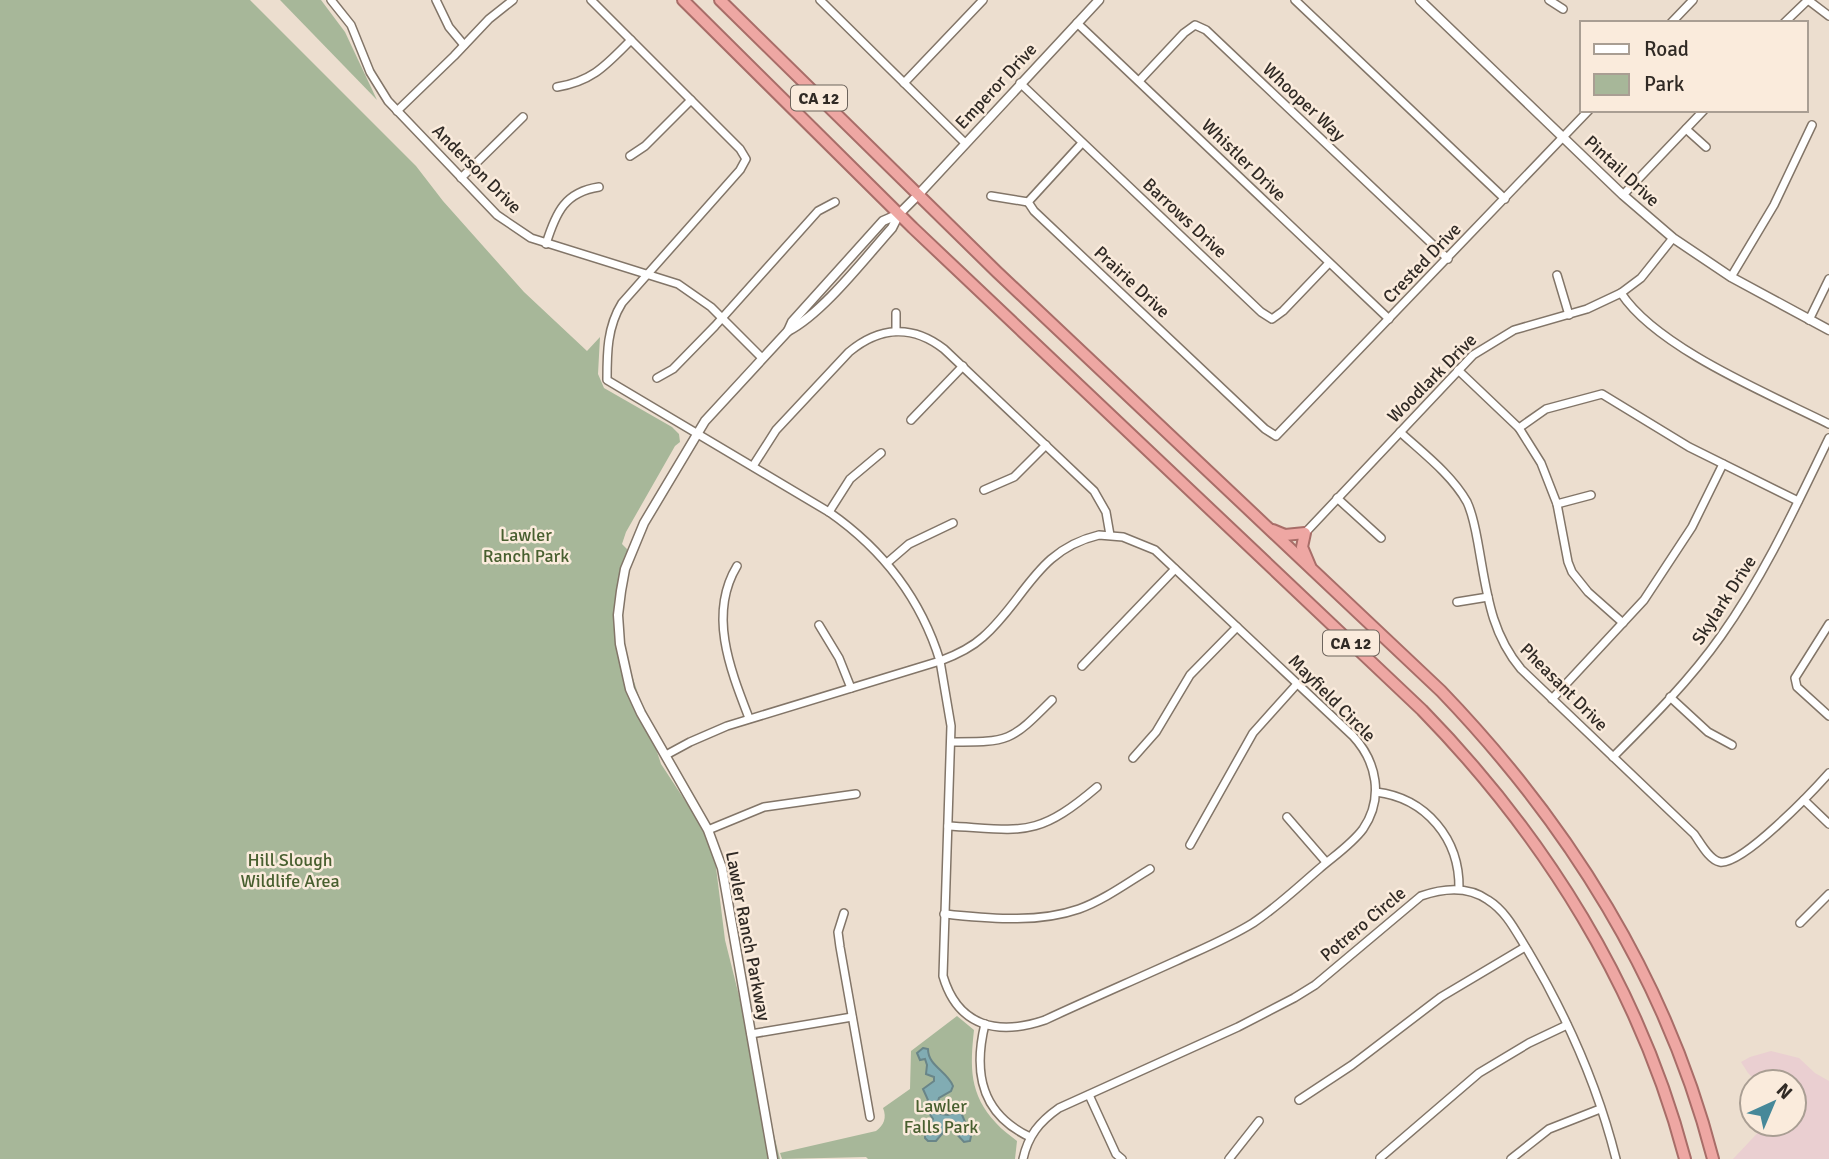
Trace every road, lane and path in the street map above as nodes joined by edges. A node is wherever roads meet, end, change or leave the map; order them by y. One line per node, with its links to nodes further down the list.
1 (331, 0): 27 (street, Anderson Drive)
2 (436, 0): 21 (street)
3 (513, 0): 21 (street)
4 (591, 0): 20 (street)
5 (683, 0): 46 (highway, CA 12)
6 (720, 0): 40 (highway, CA 12)
7 (820, 0): 23 (street)
8 (983, 0): 23 (street)
9 (1099, 0): 19 (street, Emperor Drive)
10 (1295, 0): 43 (street)
11 (1420, 0): 33 (street, Pintail Drive)
12 (1549, 0): 15 (street)
13 (1808, 0): 16 (street); 18 (street)
14 (1688, 2): 17 (street)
15 (1563, 9)
16 (1829, 16)
17 (1673, 21)
18 (1786, 21)
19 (1077, 23): 22 (street, Whistler Drive); 24 (street, Emperor Drive)
20 (631, 40): 25 (street); 26 (street)
21 (464, 45): 27 (street)
22 (1139, 81): 49 (street, Whooper Way); 50 (street, Whistler Drive)
23 (904, 83): 35 (street)
24 (1020, 83): 34 (street, Barrows Drive); 35 (street, Emperor Drive)
25 (556, 87)
26 (691, 100): 37 (street); 51 (street)
27 (397, 111): 38 (street, Anderson Drive)
28 (1587, 112): 33 (street, Crested Drive)
29 (1702, 112): 32 (street)
30 (523, 117): 38 (street)
31 (1812, 125): 53 (street)
32 (1686, 129): 36 (street); 41 (street)
33 (1563, 138): 41 (street, Pintail Drive); 43 (street, Crested Drive)
34 (1082, 143): 45 (street); 50 (street, Barrows Drive)
35 (965, 144): 40 (street, Emperor Drive)
36 (1706, 147)
37 (630, 156)
38 (461, 178): 48 (street, Anderson Drive)
39 (599, 187): 48 (street)
40 (918, 195): 46 (street, Lawler Ranch Parkway); 85 (highway, CA 12)
41 (1623, 195): 47 (street, Pintail Drive)
42 (991, 196): 45 (street)
43 (1505, 199): 49 (street, Crested Drive)
44 (835, 202): 58 (street)
45 (1028, 202): 72 (street, Prairie Drive)
46 (899, 214): 63 (street, Lawler Ranch Parkway); 148 (highway, CA 12)
47 (1673, 238): 53 (street, Pintail Drive); 55 (street, Woodlark Drive)
48 (546, 244): 51 (street, Anderson Drive)
49 (1448, 259): 59 (street, Crested Drive)
50 (1329, 263): 59 (street, Whistler Drive)
51 (647, 274): 58 (street, Anderson Drive); 71 (street)
52 (1557, 275): 57 (street)
53 (1731, 278): 60 (street, Pintail Drive)
54 (1829, 279): 60 (street)
55 (1621, 293): 57 (street, Woodlark Drive); 68 (street)
56 (897, 313): 62 (street)
57 (1569, 315): 65 (street, Woodlark Drive)
58 (722, 318): 63 (street, Anderson Drive); 66 (street)
59 (1389, 319): 72 (street, Crested Drive)
60 (1809, 320): 61 (street, Pintail Drive)
61 (1829, 330)
62 (896, 331): 64 (street); 77 (street)
63 (762, 358): 71 (street, Lawler Ranch Parkway)
64 (962, 366): 67 (street); 74 (street)
65 (1458, 370): 69 (street); 70 (street, Woodlark Drive)
66 (657, 378)
67 (911, 420)
68 (1829, 424)
69 (1519, 428): 76 (street); 82 (street)
70 (1400, 432): 80 (street, Woodlark Drive); 93 (street, Pheasant Drive)
71 (698, 434): 77 (street); 110 (street, Lawler Ranch Parkway)
72 (1276, 436)
73 (1829, 438): 81 (street, Skylark Drive)
74 (1046, 445): 78 (street); 87 (street)
75 (881, 453): 83 (street)
76 (1723, 464): 81 (street); 95 (street)
77 (753, 466): 83 (street)
78 (984, 490)
79 (1591, 495): 82 (street)
80 (1337, 498): 86 (street, Woodlark Drive); 88 (street)
81 (1798, 501): 103 (street, Skylark Drive)
82 (1557, 504): 95 (street)
83 (829, 512): 89 (street)
84 (953, 523): 89 (street)
85 (1267, 527): 86 (highway); 91 (highway, CA 12)
86 (1305, 533): 91 (highway)
87 (1110, 535): 92 (street, Mayfield Circle); 99 (street, Mayfield Circle)
88 (1381, 538)
89 (887, 563): 99 (street)
90 (737, 566): 107 (street)
91 (1311, 568): 149 (highway, CA 12)
92 (1175, 569): 98 (street, Mayfield Circle); 100 (street)
93 (1488, 597): 94 (street); 104 (street, Pheasant Drive)
94 (1457, 602)
95 (1623, 623): 104 (street)
96 (1829, 624): 106 (street)
97 (818, 625): 102 (street)
98 (1237, 627): 101 (street, Mayfield Circle); 112 (street)
99 (940, 661): 102 (street, Mayfield Circle); 108 (street)
100 (1082, 666)
101 (1297, 684): 115 (street, Mayfield Circle); 122 (street)
102 (851, 688): 107 (street, Mayfield Circle)
103 (1670, 697): 109 (street); 111 (street, Skylark Drive)
104 (1552, 699): 111 (street, Pheasant Drive)
105 (1052, 700): 108 (street)
106 (1829, 716)
107 (749, 718): 110 (street, Mayfield Circle)
108 (951, 742): 120 (street)
109 (1732, 745)
110 (666, 755): 121 (street, Lawler Ranch Parkway)
111 (1614, 757): 117 (street, Pheasant Drive)
112 (1133, 758)
113 (1829, 773): 117 (street)
114 (1097, 787): 120 (street)
115 (1376, 792): 123 (street); 125 (street)
116 (856, 794): 121 (street)
117 (1804, 800): 119 (street)
118 (1287, 817): 123 (street)
119 (1829, 824)
120 (948, 827): 128 (street)
121 (708, 830): 134 (street, Lawler Ranch Parkway)
122 (1190, 845)
123 (1326, 862): 132 (street)
124 (1150, 869): 128 (street)
125 (1459, 889): 130 (street); 135 (street, Potrero Circle)
126 (1829, 894): 129 (street)
127 (844, 913): 131 (street)
128 (944, 914): 132 (street)
129 (1800, 923)
130 (1525, 947): 133 (street); 136 (street)
131 (852, 1017): 134 (street); 138 (street)
132 (985, 1024): 140 (street)
133 (1567, 1025): 137 (street); 141 (street)
134 (751, 1034): 142 (street, Lawler Ranch Parkway)
135 (1089, 1095): 140 (street, Potrero Circle); 144 (street)
136 (1298, 1100)
137 (1600, 1109): 146 (street); 147 (street)
138 (870, 1117)
139 (1259, 1121): 145 (street)
140 (1030, 1137): 143 (street, Potrero Circle)
141 (1380, 1158)
142 (773, 1159)
143 (1023, 1159)
144 (1122, 1159)
145 (1229, 1159)
146 (1511, 1159)
147 (1616, 1159)
148 (1685, 1159)
149 (1713, 1159)

